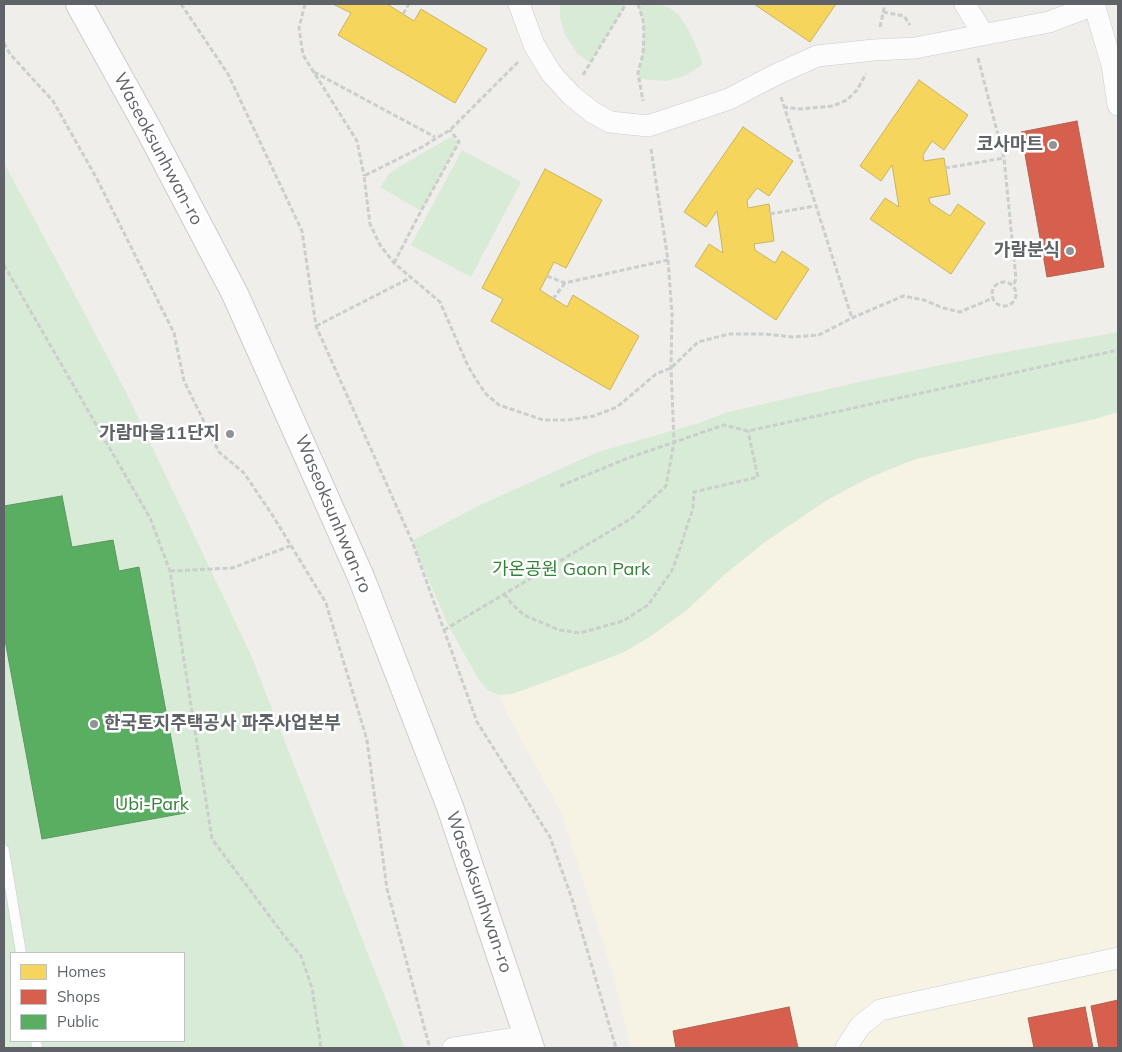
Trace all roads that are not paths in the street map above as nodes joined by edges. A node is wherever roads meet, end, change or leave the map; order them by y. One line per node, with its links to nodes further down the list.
1 (79, 4): 10 (street, Waseoksunhwan-ro)
2 (519, 4): 5 (street)
3 (966, 4): 5 (street)
4 (1094, 4): 5 (street); 6 (street)
5 (977, 35)
6 (1118, 105)
7 (4, 850): 8 (lane)
8 (21, 952)
9 (1118, 958): 12 (street)
10 (530, 1042): 11 (street)
11 (453, 1048)
12 (846, 1048)

